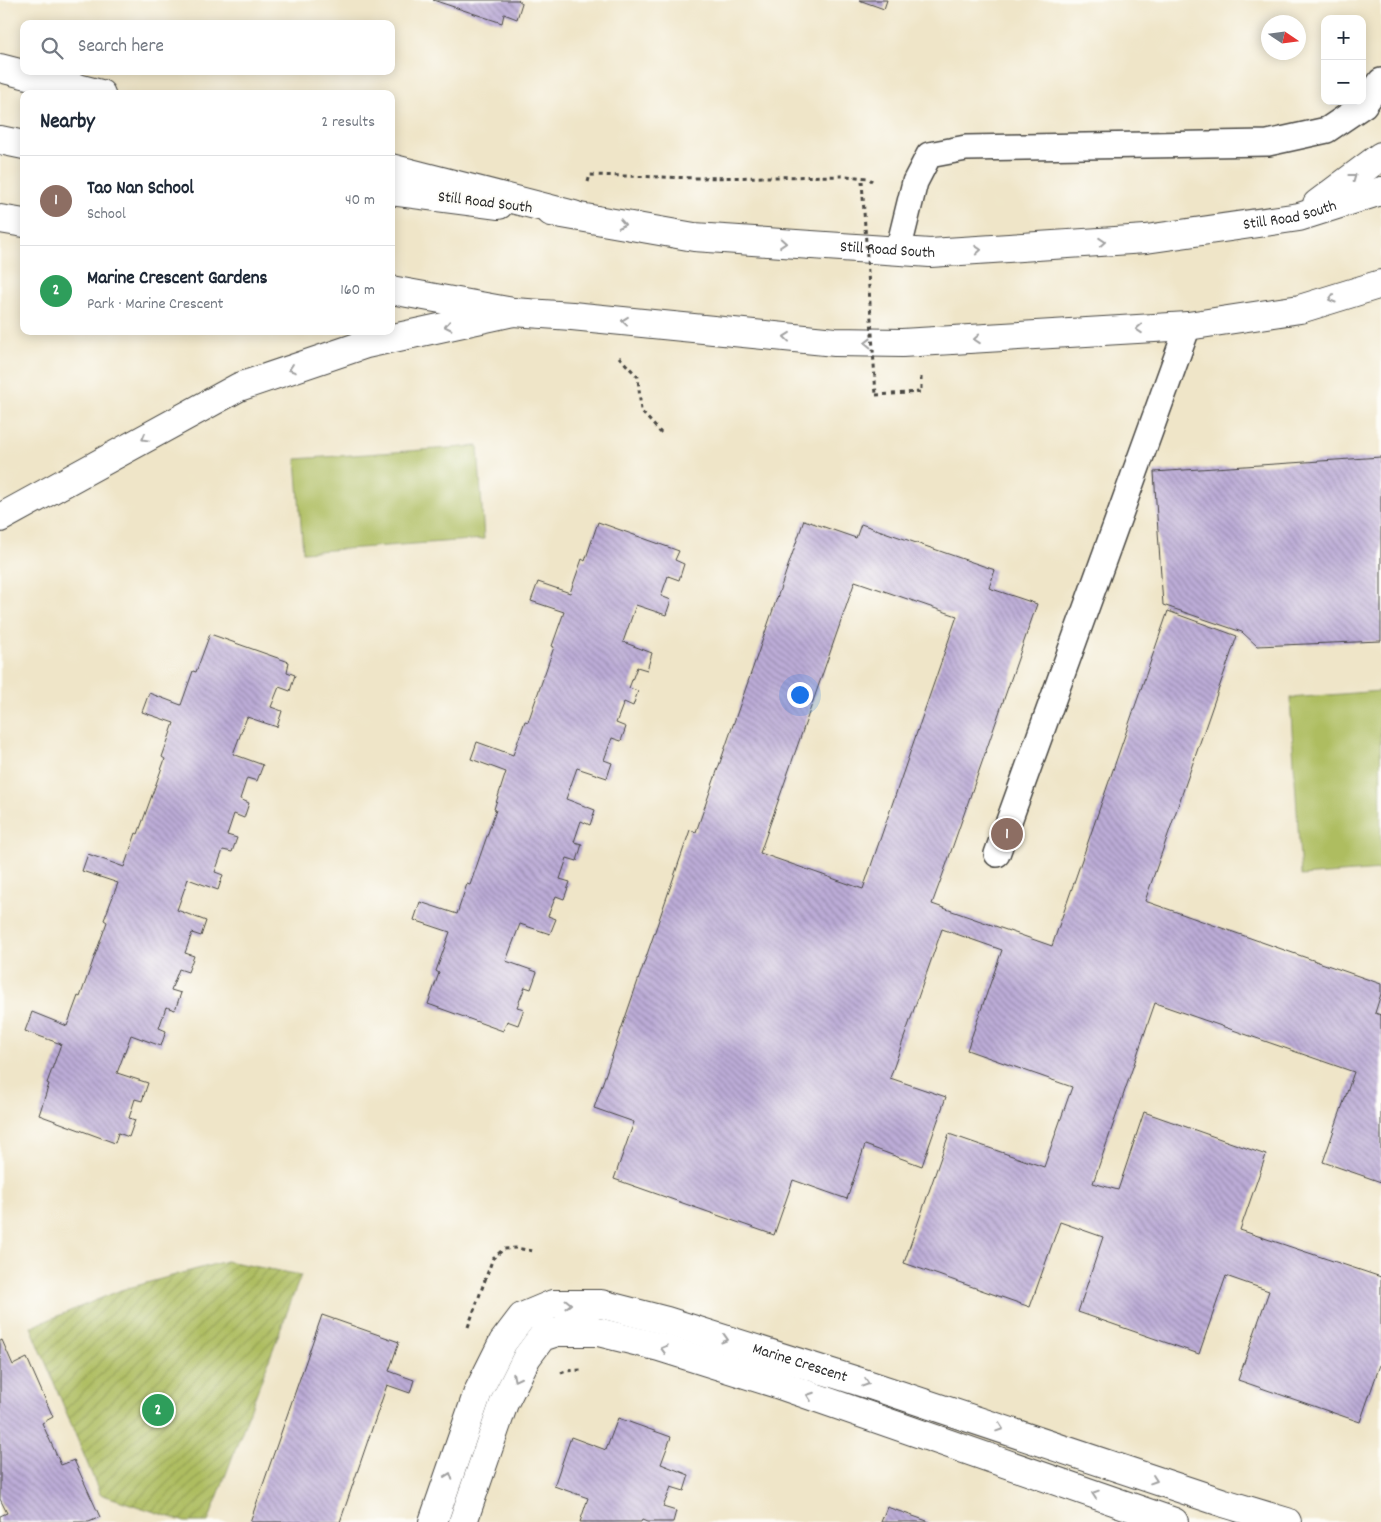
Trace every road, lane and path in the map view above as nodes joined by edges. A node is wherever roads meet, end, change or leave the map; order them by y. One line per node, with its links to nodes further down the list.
1 (0, 68): 2 (main road)
2 (20, 73)
3 (27, 75): 5 (main road)
4 (1381, 81): 18 (lane)
5 (85, 90)
6 (0, 140): 7 (main road)
7 (20, 143)
8 (1381, 156): 15 (main road, one-way to 8)
9 (395, 169): 14 (main road)
10 (862, 181): 24 (path, bridge)
11 (872, 181): 14 (path)
12 (1381, 191): 15 (main road, Still Road South)
13 (395, 192): 14 (main road, Still Road South)
14 (577, 216): 18 (main road, Still Road South, one-way to 18)
15 (1300, 217): 18 (main road, Still Road South, one-way to 15)
16 (0, 219): 17 (main road)
17 (20, 222)
18 (898, 251)
19 (1380, 285): 22 (main road, one-way to 22)
20 (395, 291): 21 (main road)
21 (513, 312): 22 (main road, one-way to 21); 26 (main road, one-way to 26)
22 (1188, 326): 27 (lane)
23 (616, 354): 25 (path)
24 (876, 395)
25 (661, 433)
26 (0, 518)
27 (997, 854)
28 (586, 1370): 29 (path)
29 (558, 1374)
30 (433, 1522): 33 (main road, Marine Crescent, one-way to 33)
31 (463, 1522): 32 (main road, Marine Crescent, one-way to 31)
32 (1174, 1522)
33 (1287, 1522)

